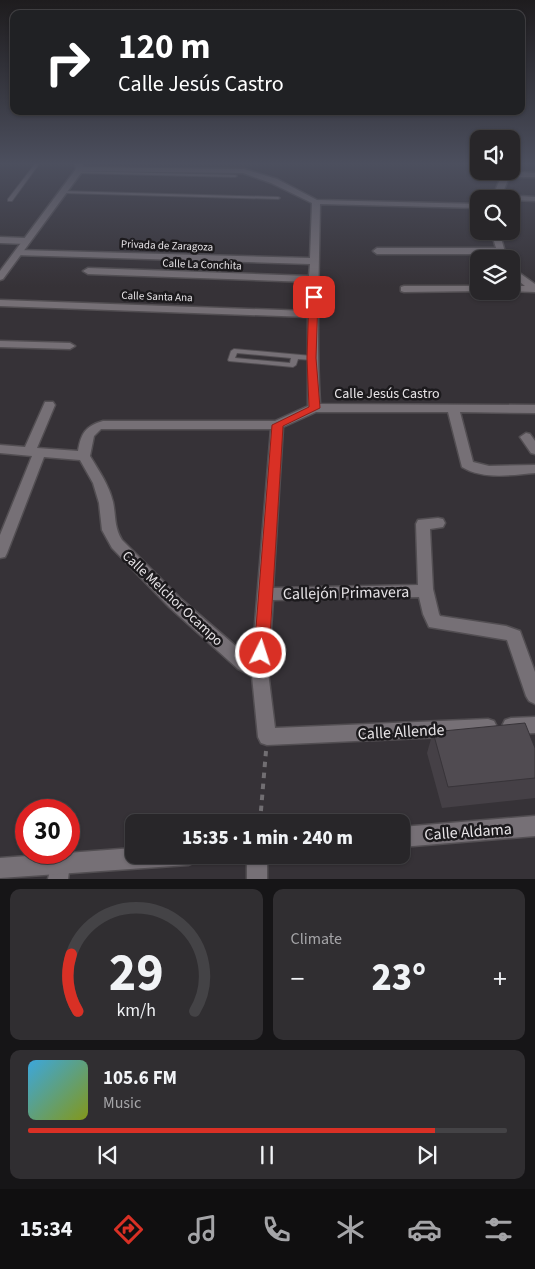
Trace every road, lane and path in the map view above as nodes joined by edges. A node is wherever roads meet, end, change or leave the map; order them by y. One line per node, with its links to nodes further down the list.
1 (52, 205): 6 (street)
2 (316, 205): 10 (street)
3 (439, 205): 4 (street)
4 (470, 206)
5 (0, 240): 6 (street)
6 (26, 241): 8 (street)
7 (377, 251): 9 (street)
8 (18, 252): 10 (street, Privada de Zaragoza); 12 (street)
9 (470, 254)
10 (316, 261): 14 (street)
11 (88, 271): 14 (street, Calle La Conchita)
12 (0, 277)
13 (520, 277): 18 (street)
14 (314, 279): 20 (street)
15 (404, 289): 16 (street)
16 (470, 289)
17 (520, 289): 18 (street)
18 (535, 289)
19 (0, 303): 20 (street, Calle Santa Ana)
20 (313, 314): 24 (street)
21 (0, 344): 22 (street)
22 (70, 346)
23 (295, 357): 23 (lane); 24 (lane)
24 (312, 358): 26 (street)
25 (49, 405): 33 (street)
26 (314, 408): 27 (street, Calle Jesús Castro); 29 (street, Calle Jesús Castro)
27 (453, 408): 28 (street, Calle Jesús Castro); 35 (street)
28 (535, 409)
29 (277, 425): 34 (street, Calle Jesús Castro); 39 (street)
30 (526, 437): 32 (street)
31 (0, 449): 33 (street)
32 (535, 450)
33 (34, 452): 34 (street); 37 (street)
34 (84, 456): 40 (street, Calle Melchor Ocampo)
35 (535, 469)
36 (438, 523): 38 (street, Callejón Primavera)
37 (0, 553)
38 (426, 591): 39 (street, Callejón Primavera); 41 (street, Callejón Primavera)
39 (266, 594): 40 (street)
40 (260, 672): 43 (street)
41 (535, 696)
42 (535, 725): 43 (street, Calle Allende)
43 (267, 737): 44 (path)
44 (261, 814)
45 (535, 826): 46 (street, Calle Aldama)
46 (410, 836)
47 (125, 863): 50 (street)
48 (257, 864): 51 (street)
49 (0, 868): 50 (street)
50 (59, 872)
51 (257, 879)

